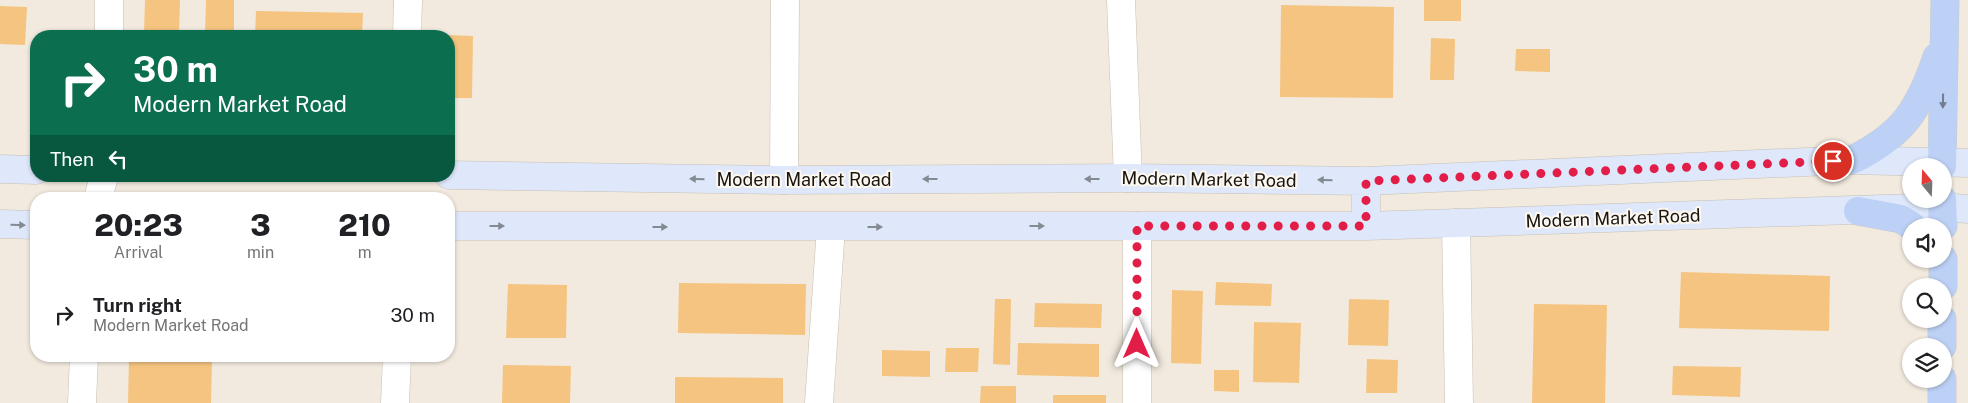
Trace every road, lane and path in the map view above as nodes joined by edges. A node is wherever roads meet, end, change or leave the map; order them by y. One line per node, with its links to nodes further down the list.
1 (109, 0): 6 (street)
2 (408, 0): 7 (street)
3 (785, 0): 16 (street)
4 (1121, 0): 15 (street)
5 (1945, 0): 8 (main road)
6 (109, 30)
7 (407, 30)
8 (1944, 37): 9 (main road, one-way to 9); 10 (main road)
9 (1951, 158)
10 (1852, 160): 11 (street, Modern Market Road); 17 (street, Modern Market Road)
11 (1902, 162)
12 (0, 169): 13 (street)
13 (30, 170)
14 (455, 175): 16 (street, Modern Market Road, one-way to 14)
15 (1128, 178): 16 (street, Modern Market Road, one-way to 16); 17 (street, Modern Market Road, one-way to 15)
16 (784, 180)
17 (1366, 181): 26 (street)
18 (1949, 210): 19 (street, Modern Market Road)
19 (1858, 211): 20 (main road); 21 (street, Modern Market Road)
20 (1902, 220)
21 (1456, 223): 26 (street, Modern Market Road); 35 (street)
22 (0, 224): 23 (street, one-way to 23)
23 (30, 225)
24 (455, 226): 27 (street, Modern Market Road, one-way to 27)
25 (1137, 226): 26 (street, Modern Market Road); 27 (street, Modern Market Road, one-way to 25); 34 (street)
26 (1366, 226)
27 (832, 227): 33 (street)
28 (84, 362): 31 (street)
29 (397, 362): 32 (street)
30 (1942, 388): 36 (main road)
31 (82, 403)
32 (395, 403)
33 (819, 403)
34 (1137, 403)
35 (1459, 403)
36 (1942, 403)

